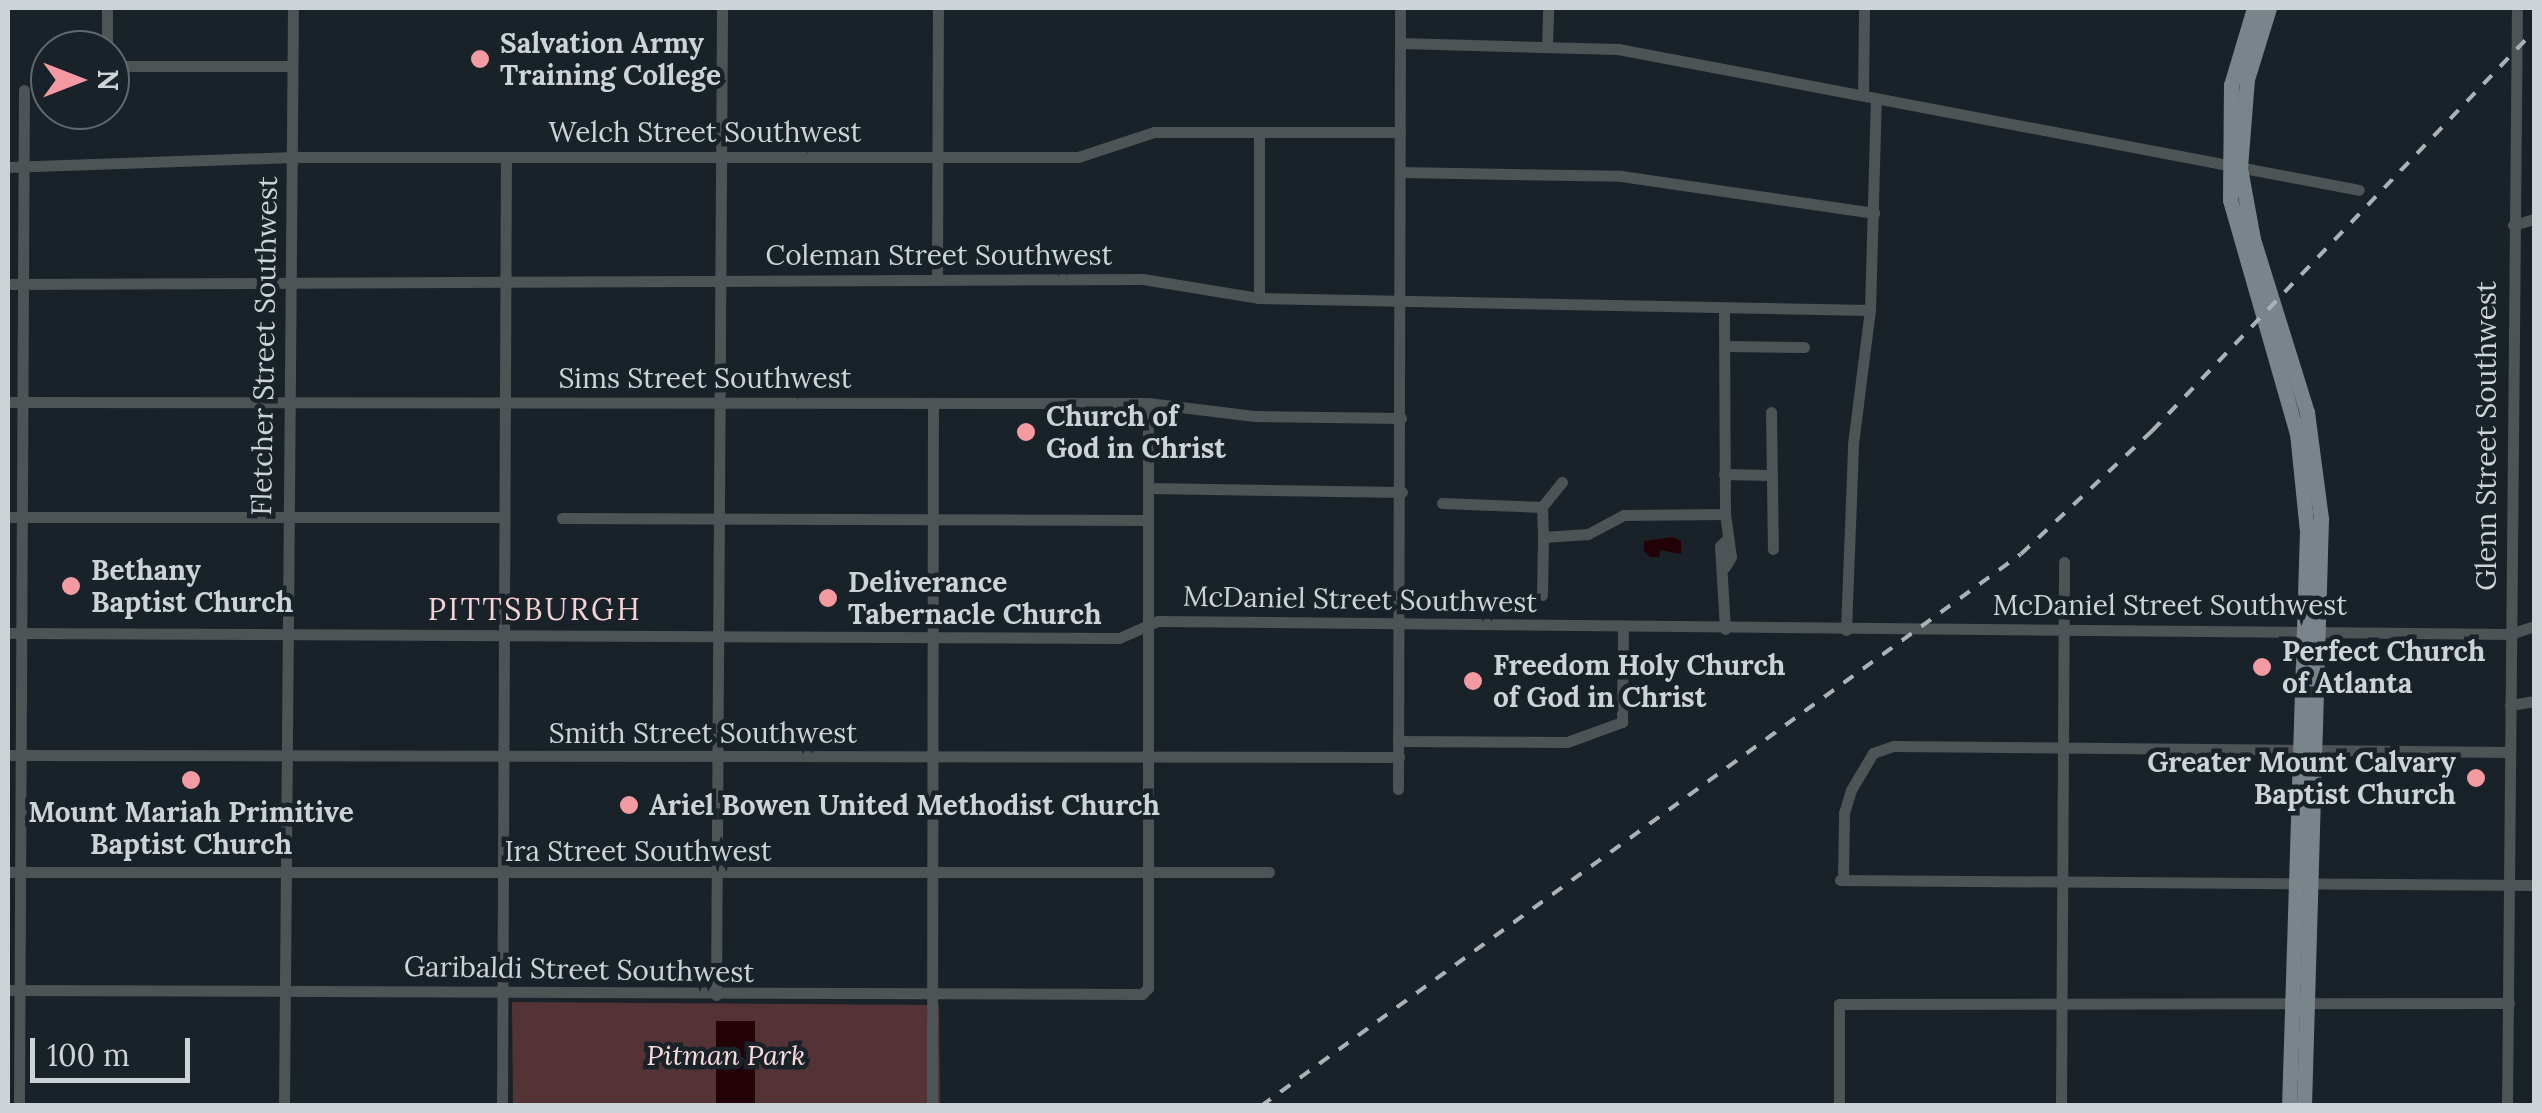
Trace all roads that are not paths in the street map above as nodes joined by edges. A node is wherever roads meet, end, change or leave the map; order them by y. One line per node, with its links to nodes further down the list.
1 (292, 8): 13 (street, Fletcher Street Southwest)
2 (722, 8): 20 (street)
3 (938, 8): 21 (street)
4 (1400, 8): 10 (street)
5 (1548, 8): 11 (street)
6 (1864, 8): 15 (street)
7 (2254, 8): 24 (main road)
8 (2270, 8): 24 (main road)
9 (2516, 8): 29 (street, Glenn Street Southwest)
10 (1400, 43): 11 (street); 17 (street)
11 (1548, 44): 15 (street)
12 (130, 66): 13 (street)
13 (292, 66): 18 (street, Fletcher Street Southwest)
14 (24, 90): 23 (street)
15 (1870, 96): 24 (street); 27 (street)
16 (1259, 132): 17 (street, Welch Street Southwest); 21 (street, Welch Street Southwest); 36 (street)
17 (1400, 132): 25 (street)
18 (291, 157): 19 (street, Welch Street Southwest); 23 (street, Welch Street Southwest); 33 (street, Fletcher Street Southwest)
19 (506, 157): 20 (street, Welch Street Southwest); 32 (street)
20 (721, 157): 21 (street, Welch Street Southwest); 31 (street)
21 (938, 157): 30 (street)
22 (8, 167): 23 (street, Welch Street Southwest)
23 (25, 167): 35 (street)
24 (2233, 167): 26 (street); 77 (main road)
25 (1400, 172): 27 (street); 37 (street)
26 (2359, 190)
27 (1874, 213): 39 (street)
28 (2534, 219): 29 (street)
29 (2513, 225): 83 (street, Glenn Street Southwest)
30 (937, 280): 31 (street, Coleman Street Southwest); 36 (street, Coleman Street Southwest)
31 (720, 281): 32 (street, Coleman Street Southwest); 46 (street)
32 (504, 282): 33 (street, Coleman Street Southwest); 45 (street)
33 (290, 283): 35 (street, Coleman Street Southwest); 44 (street, Fletcher Street Southwest)
34 (8, 284): 35 (street, Coleman Street Southwest)
35 (24, 284): 43 (street)
36 (1259, 298): 37 (street, Coleman Street Southwest)
37 (1399, 304): 38 (street, Coleman Street Southwest); 50 (street)
38 (1724, 309): 39 (street, Coleman Street Southwest); 40 (street)
39 (1870, 310): 76 (street)
40 (1726, 346): 41 (street); 51 (street)
41 (1804, 348)
42 (8, 402): 43 (street, Sims Street Southwest)
43 (24, 402): 44 (street, Sims Street Southwest); 60 (street)
44 (288, 403): 45 (street, Sims Street Southwest); 61 (street, Fletcher Street Southwest)
45 (503, 403): 46 (street, Sims Street Southwest); 62 (street)
46 (719, 403): 47 (street, Sims Street Southwest); 64 (street)
47 (933, 403): 48 (street, Sims Street Southwest); 65 (street)
48 (1148, 403): 50 (street, Sims Street Southwest); 54 (street)
49 (1771, 412): 52 (street)
50 (1401, 418): 55 (street)
51 (1724, 474): 52 (street); 58 (street)
52 (1770, 474): 68 (street)
53 (1562, 482): 57 (street)
54 (1148, 488): 55 (street); 66 (street)
55 (1402, 492): 71 (street)
56 (1442, 503): 57 (street)
57 (1542, 507): 67 (street)
58 (1725, 514): 67 (street); 75 (street)
59 (8, 517): 60 (street)
60 (23, 517): 61 (street); 80 (street)
61 (287, 517): 62 (street); 81 (street, Fletcher Street Southwest)
62 (502, 517): 82 (street)
63 (562, 518): 64 (street)
64 (718, 518): 65 (street); 84 (street)
65 (934, 519): 66 (street); 85 (street)
66 (1148, 520): 72 (street)
67 (1544, 537): 70 (street)
68 (1773, 549)
69 (2064, 562): 78 (street)
70 (1542, 595)
71 (1404, 624): 72 (street, McDaniel Street Southwest); 74 (street, McDaniel Street Southwest); 88 (street)
72 (1148, 625): 85 (street, McDaniel Street Southwest); 93 (street)
73 (2534, 626): 83 (street, McDaniel Street Southwest)
74 (1622, 627): 75 (street, McDaniel Street Southwest); 88 (street)
75 (1724, 628): 76 (street, McDaniel Street Southwest)
76 (1846, 630): 78 (street, McDaniel Street Southwest)
77 (2311, 630): 78 (street, McDaniel Street Southwest); 83 (street, McDaniel Street Southwest); 90 (main road)
78 (2066, 631): 89 (street)
79 (8, 634): 80 (street, McDaniel Street Southwest)
80 (22, 634): 81 (street, McDaniel Street Southwest); 92 (street)
81 (286, 634): 82 (street, McDaniel Street Southwest); 94 (street, Fletcher Street Southwest)
82 (502, 634): 84 (street, McDaniel Street Southwest); 95 (street)
83 (2510, 634): 87 (street, Glenn Street Southwest)
84 (717, 636): 85 (street, McDaniel Street Southwest); 96 (street)
85 (934, 636): 98 (street)
86 (2534, 702): 87 (street)
87 (2510, 705): 91 (street, Glenn Street Southwest)
88 (1398, 741): 97 (street)
89 (2067, 750): 90 (street); 108 (street); 108 (street)
90 (2306, 752): 91 (street); 107 (main road)
91 (2510, 752): 109 (street, Glenn Street Southwest)
92 (14, 755): 94 (street, Smith Street Southwest); 101 (street)
93 (1148, 755): 97 (street, Smith Street Southwest); 98 (street, Smith Street Southwest); 105 (street)
94 (286, 756): 95 (street, Smith Street Southwest); 102 (street, Fletcher Street Southwest)
95 (502, 757): 96 (street, Smith Street Southwest); 103 (street)
96 (717, 758): 98 (street, Smith Street Southwest); 104 (street)
97 (1399, 758): 99 (street)
98 (934, 760): 106 (street)
99 (1398, 790)
100 (1269, 872): 105 (street, Ira Street Southwest)
101 (14, 873): 102 (street, Ira Street Southwest); 111 (street)
102 (286, 875): 103 (street, Ira Street Southwest); 112 (street, Fletcher Street Southwest)
103 (501, 876): 104 (street, Ira Street Southwest); 113 (street)
104 (717, 876): 106 (street, Ira Street Southwest); 114 (street)
105 (1148, 876): 106 (street, Ira Street Southwest); 115 (street, Garibaldi Street Southwest)
106 (933, 877): 115 (street)
107 (2302, 883): 108 (street); 109 (street); 117 (main road)
108 (2064, 884): 118 (street)
109 (2509, 884): 110 (street); 116 (street, Glenn Street Southwest)
110 (2534, 885)
111 (14, 990): 112 (street, Garibaldi Street Southwest); 120 (street)
112 (285, 992): 113 (street, Garibaldi Street Southwest); 121 (street, Fletcher Street Southwest)
113 (500, 992): 114 (street, Garibaldi Street Southwest); 122 (street)
114 (716, 995): 115 (street, Garibaldi Street Southwest)
115 (932, 995): 119 (street)
116 (2508, 1003): 117 (street); 127 (street, Glenn Street Southwest)
117 (2299, 1004): 118 (street); 125 (main road); 126 (main road)
118 (2063, 1007): 123 (street); 124 (street)
119 (932, 1104)
120 (19, 1106)
121 (284, 1106)
122 (502, 1106)
123 (1839, 1106)
124 (2061, 1106)
125 (2289, 1106)
126 (2304, 1106)
127 (2507, 1106)

